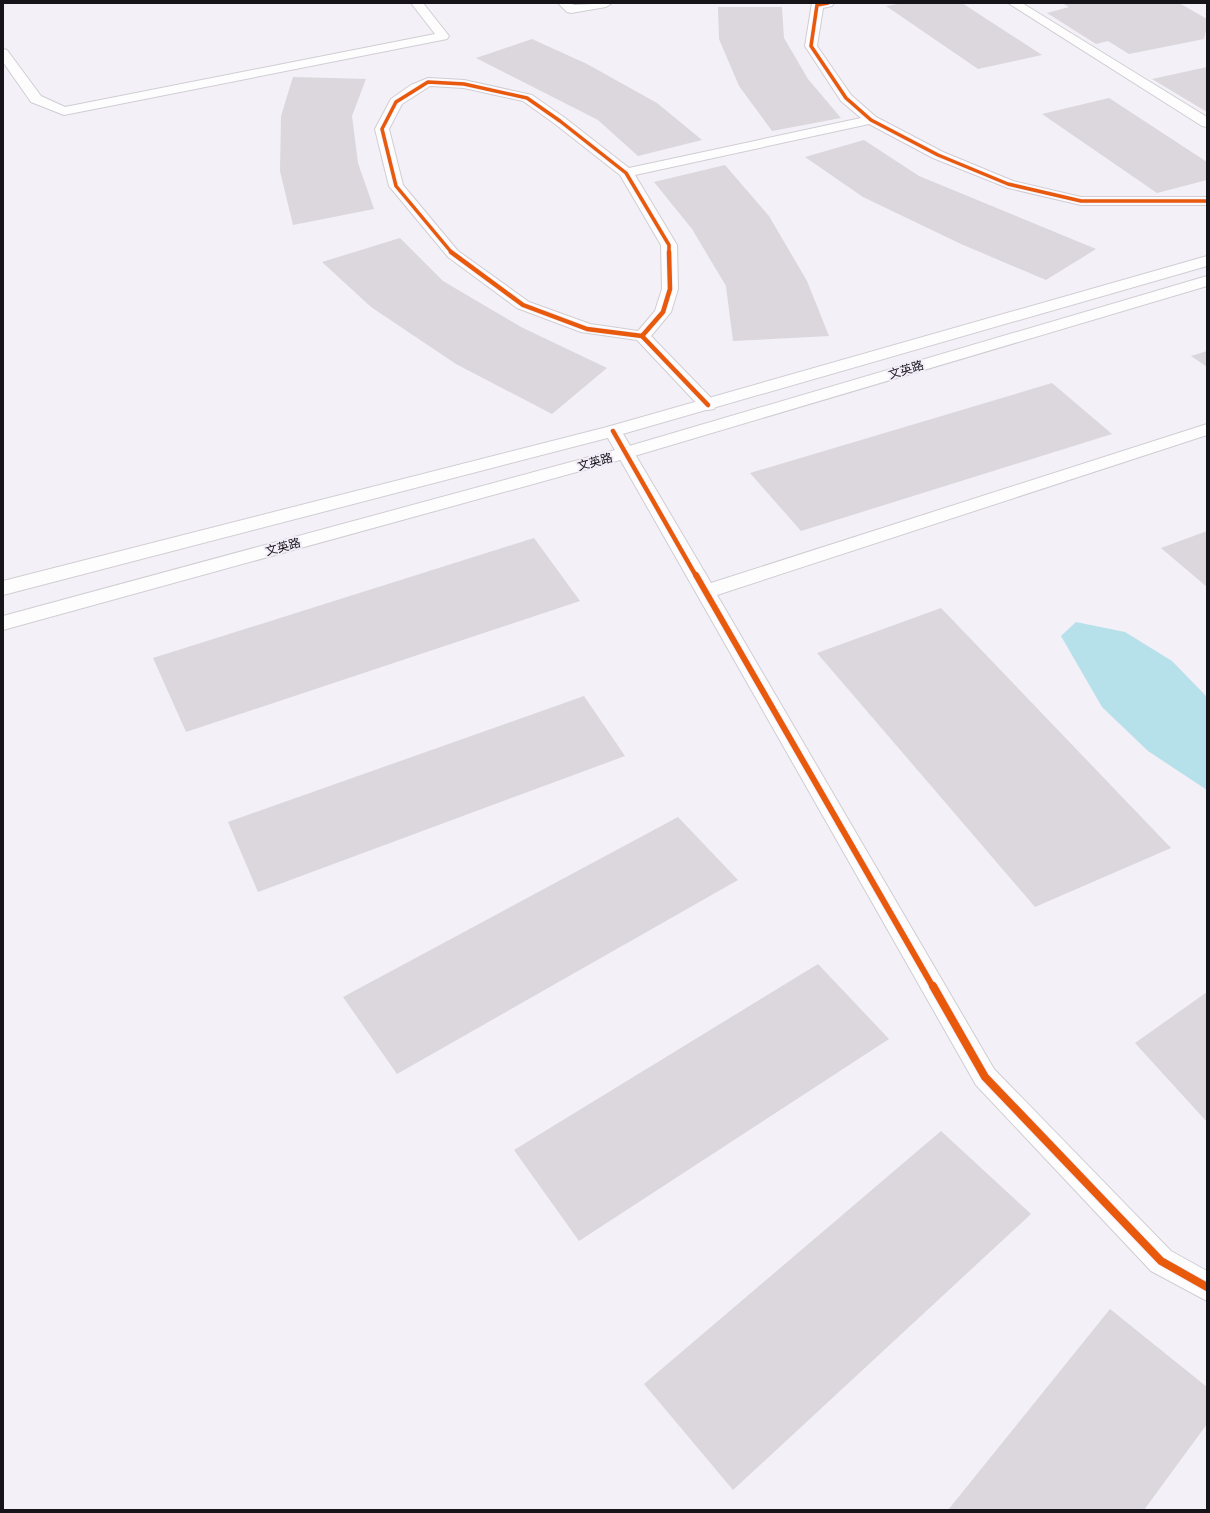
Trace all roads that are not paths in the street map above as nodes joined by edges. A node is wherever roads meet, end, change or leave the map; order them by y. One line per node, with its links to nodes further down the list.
1 (417, 3): 6 (street)
2 (564, 3): 3 (street)
3 (606, 3)
4 (828, 3): 7 (street)
5 (1014, 3): 8 (street)
6 (3, 53)
7 (871, 120): 9 (street); 10 (street)
8 (1207, 124)
9 (626, 172): 13 (street); 13 (street)
10 (1207, 201)
11 (1207, 261): 14 (street, 文英路)
12 (1207, 281): 17 (street, 文英路)
13 (642, 336): 14 (street)
14 (708, 405): 16 (street, 文英路)
15 (1207, 429): 19 (street)
16 (613, 431): 17 (street); 18 (street, 文英路)
17 (625, 454): 19 (street); 20 (street, 文英路)
18 (3, 588)
19 (705, 592): 21 (street)
20 (3, 623)
21 (1207, 1287)

